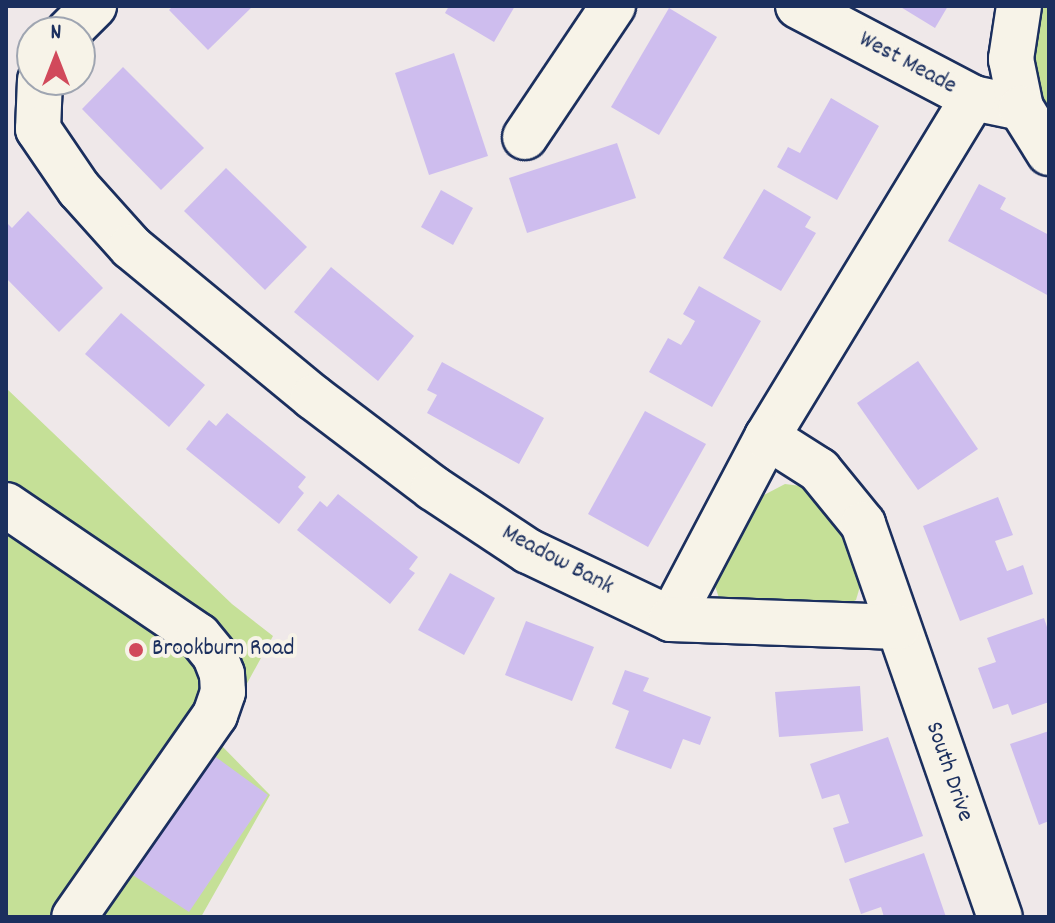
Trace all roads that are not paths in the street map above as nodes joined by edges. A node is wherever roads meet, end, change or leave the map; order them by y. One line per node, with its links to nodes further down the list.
1 (613, 6): 7 (street)
2 (798, 6): 5 (street, West Meade)
3 (1019, 6): 6 (street)
4 (39, 96): 11 (street, Meadow Bank)
5 (973, 98): 6 (street, West Meade); 9 (street)
6 (1021, 108): 8 (street)
7 (525, 137)
8 (1049, 153)
9 (767, 437): 11 (street); 12 (street, South Drive)
10 (6, 505): 13 (street)
11 (671, 619): 12 (street)
12 (898, 627): 14 (street, South Drive)
13 (74, 917)
14 (1000, 917)

